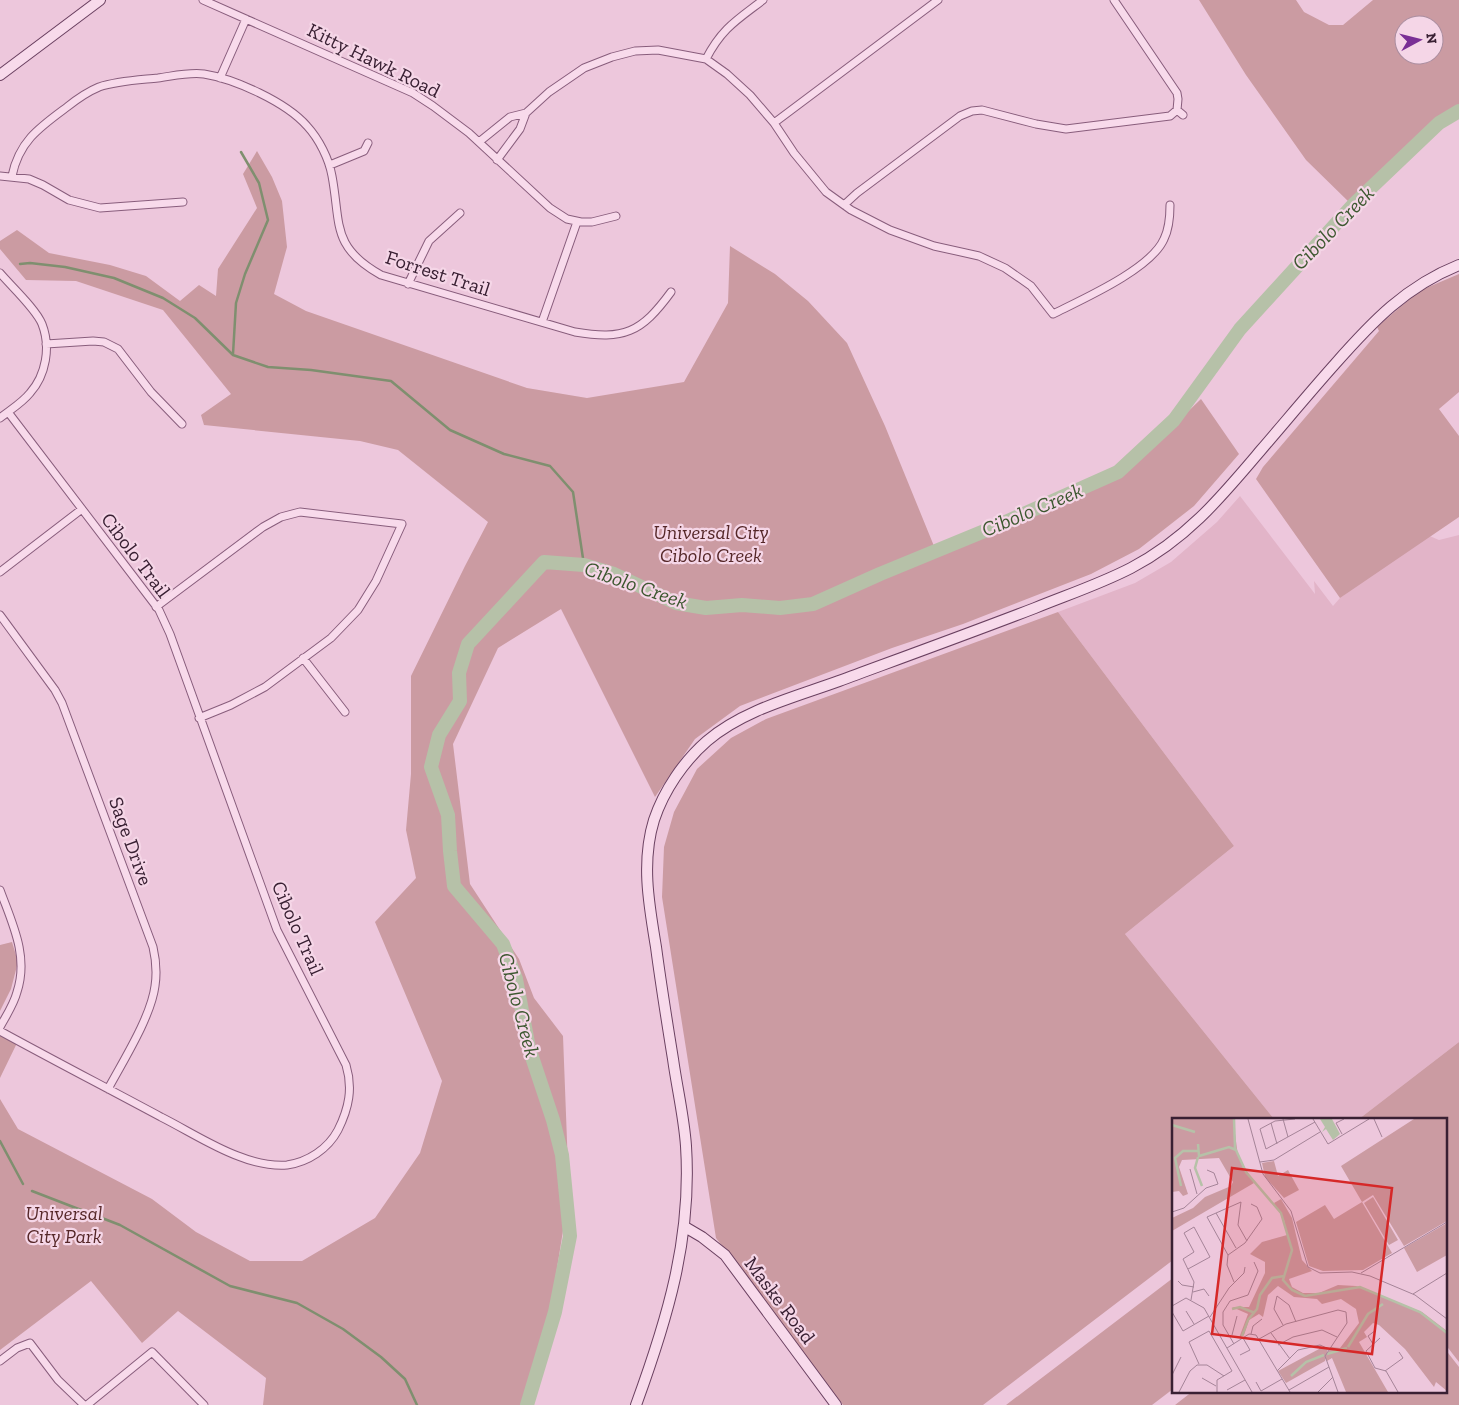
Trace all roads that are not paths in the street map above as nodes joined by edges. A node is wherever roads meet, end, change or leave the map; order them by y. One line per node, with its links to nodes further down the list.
1 (100, 0): 8 (main road)
2 (203, 0): 6 (street, Kitty Hawk Road)
3 (763, 0): 7 (street)
4 (938, 0): 11 (street)
5 (1114, 0): 19 (street)
6 (246, 19): 9 (street); 12 (street, Kitty Hawk Road)
7 (706, 59): 10 (street); 11 (street)
8 (0, 75)
9 (220, 78): 15 (street, Forrest Trail); 17 (street, Forrest Trail)
10 (526, 114): 12 (street); 14 (street)
11 (774, 123): 19 (street)
12 (479, 142): 14 (street, Kitty Hawk Road)
13 (368, 143): 15 (street)
14 (498, 160): 23 (street, Kitty Hawk Road)
15 (330, 165): 26 (street, Forrest Trail)
16 (0, 176): 17 (street)
17 (12, 176): 18 (street)
18 (182, 202)
19 (844, 205): 20 (street)
20 (1170, 205)
21 (460, 213): 26 (street)
22 (616, 216): 23 (street)
23 (577, 222): 28 (street)
24 (1459, 265): 43 (main road)
25 (0, 274): 29 (street)
26 (408, 284): 28 (street, Forrest Trail)
27 (671, 292): 28 (street, Forrest Trail)
28 (542, 322)
29 (46, 344): 30 (street); 32 (street)
30 (8, 412): 31 (street); 33 (street, Cibolo Trail)
31 (0, 418)
32 (182, 424)
33 (82, 509): 34 (street); 35 (street, Cibolo Trail)
34 (0, 572)
35 (156, 607): 37 (street); 39 (street, Cibolo Trail)
36 (0, 615): 42 (street, Sage Drive)
37 (303, 658): 38 (street); 39 (street)
38 (345, 712)
39 (199, 718): 42 (street, Cibolo Trail)
40 (0, 890): 41 (street)
41 (0, 1029): 42 (street, Cibolo Trail)
42 (108, 1089)
43 (685, 1227): 47 (main road); 48 (main road, Maske Road)
44 (0, 1362): 45 (street)
45 (86, 1405): 46 (street)
46 (204, 1405)
47 (636, 1405)
48 (836, 1405)

